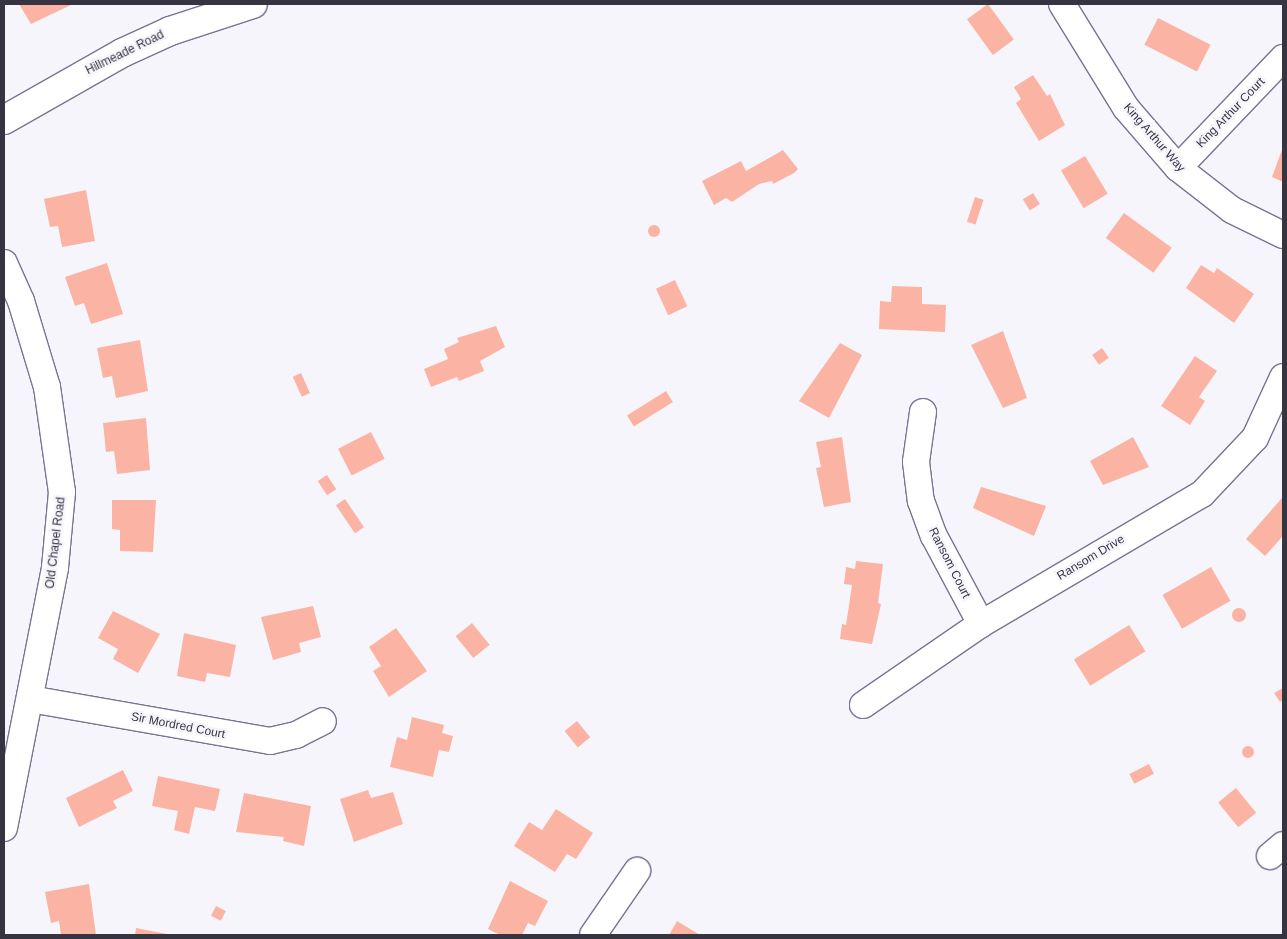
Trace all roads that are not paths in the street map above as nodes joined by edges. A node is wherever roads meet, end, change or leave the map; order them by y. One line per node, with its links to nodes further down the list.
1 (253, 4): 4 (street, Hillmeade Road)
2 (1062, 4): 5 (street, King Arthur Way)
3 (1283, 58): 5 (street, King Arthur Court)
4 (4, 120)
5 (1178, 168): 6 (street, King Arthur Way)
6 (1283, 235)
7 (4, 262): 11 (street, Old Chapel Road)
8 (1283, 377): 10 (street, Ransom Drive)
9 (924, 412): 10 (street, Ransom Court)
10 (981, 624): 12 (street, Ransom Drive)
11 (30, 699): 13 (street, Sir Mordred Court); 14 (street, Old Chapel Road)
12 (863, 705)
13 (323, 721)
14 (4, 828)
15 (637, 871): 16 (street)
16 (593, 935)

